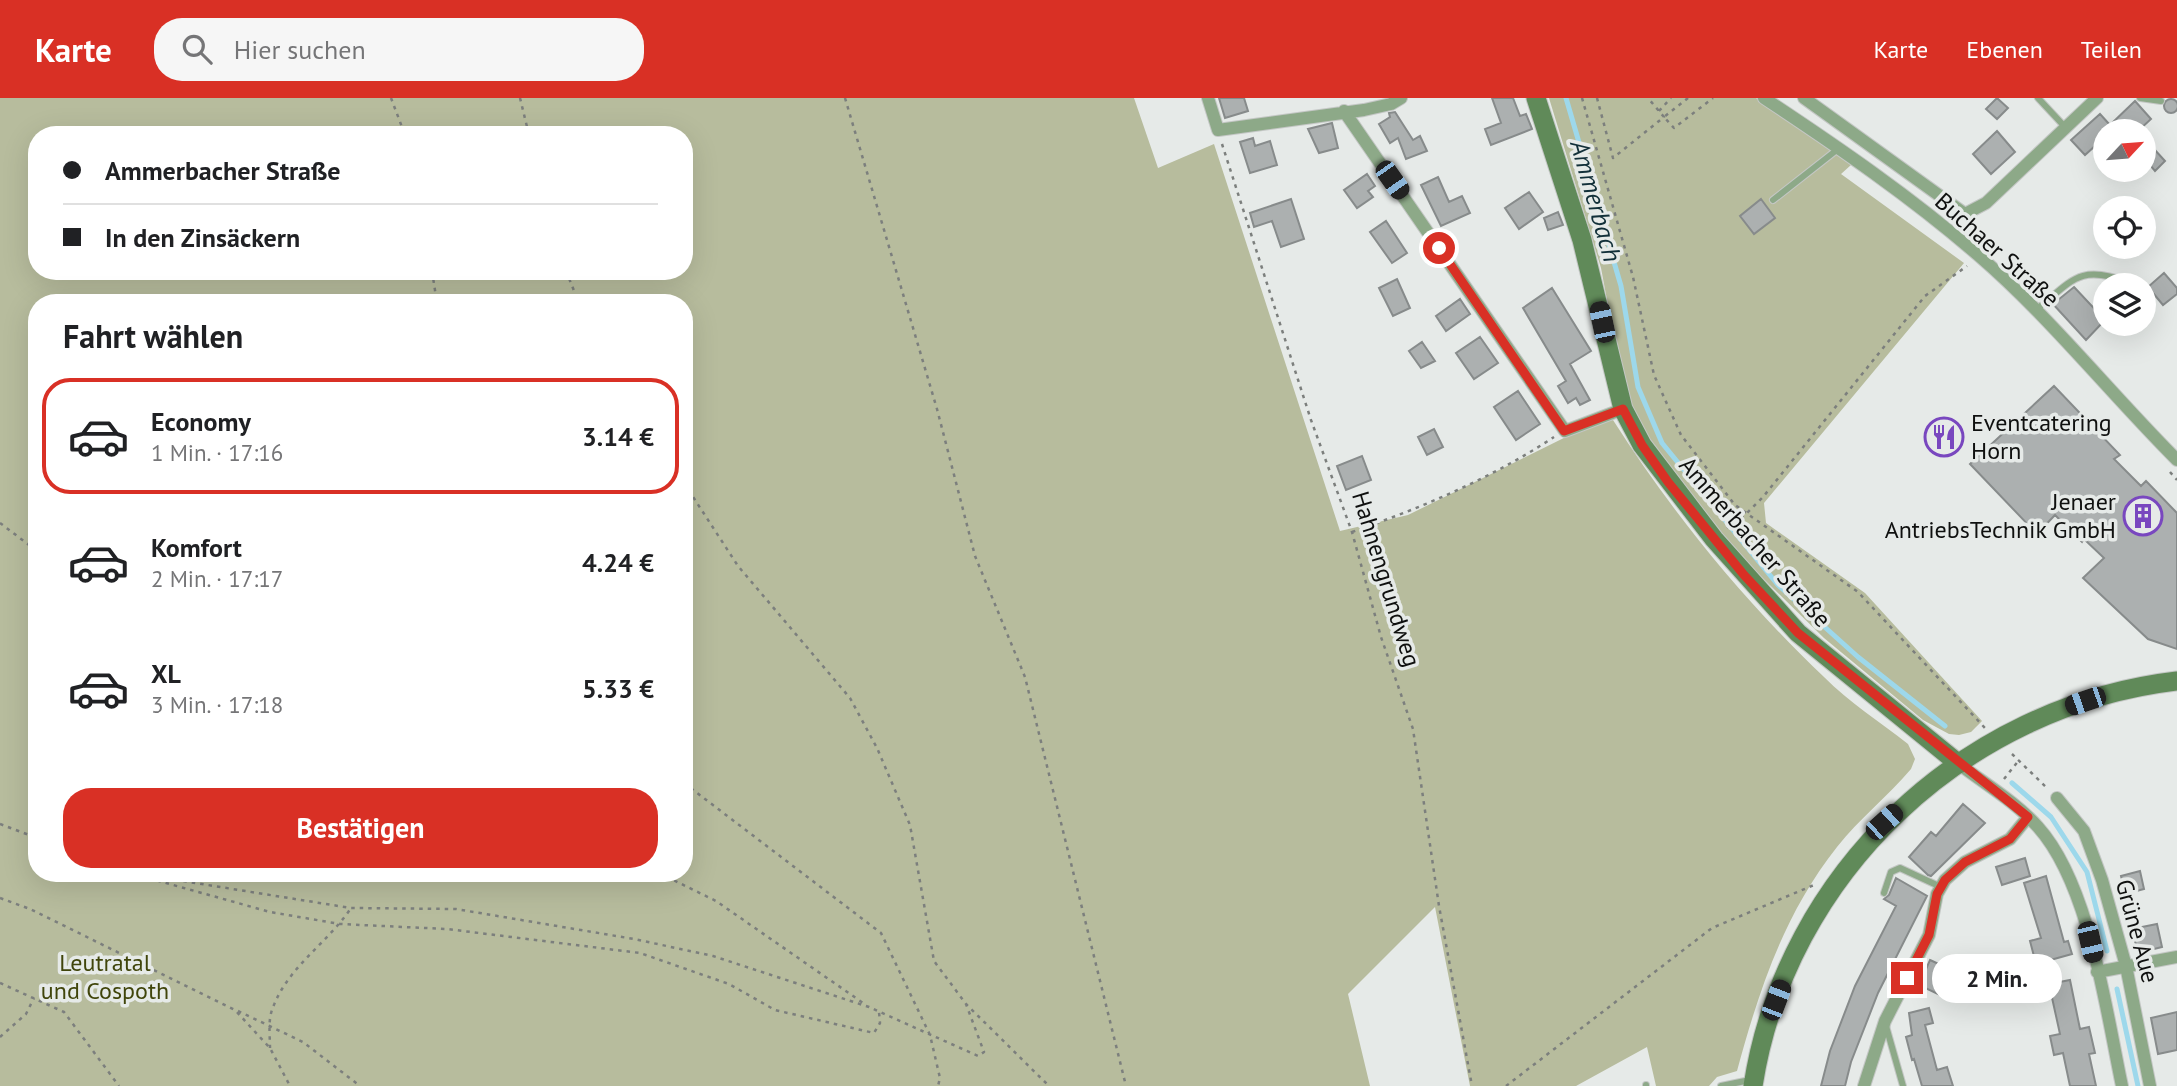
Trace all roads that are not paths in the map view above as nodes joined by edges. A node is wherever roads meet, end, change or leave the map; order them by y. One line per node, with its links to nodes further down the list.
1 (1208, 98): 10 (street)
2 (1401, 98): 10 (street)
3 (1536, 98): 16 (main road, Ammerbacher Straße)
4 (1764, 98): 12 (street, Buchaer Straße)
5 (1804, 98): 11 (street, Buchaer Straße)
6 (2038, 98): 11 (lane)
7 (2097, 98): 11 (street, Buchaer Straße)
8 (2140, 98): 9 (lane)
9 (2161, 101)
10 (1345, 111): 16 (street)
11 (2066, 128)
12 (1839, 148): 13 (lane); 15 (street, Buchaer Straße)
13 (1773, 200)
14 (2093, 274): 15 (lane)
15 (2035, 311): 17 (street, Buchaer Straße)
16 (1623, 409): 19 (main road, Ammerbacher Straße)
17 (2177, 460)
18 (2177, 681): 19 (main road)
19 (1959, 764): 21 (street, Ammerbacher Straße); 28 (main road)
20 (2057, 798): 25 (street, Grüne Aue)
21 (2028, 817): 22 (street); 26 (street, Ammerbacher Straße)
22 (1941, 887): 23 (lane); 27 (street)
23 (1884, 893)
24 (2177, 957): 25 (street)
25 (2126, 966): 26 (street); 33 (street, Grüne Aue)
26 (2097, 972): 32 (street, Ammerbacher Straße)
27 (1885, 1021): 30 (street); 31 (lane)
28 (1754, 1083): 29 (lane)
29 (1721, 1086)
30 (1864, 1086)
31 (1903, 1086)
32 (2122, 1086)
33 (2150, 1086)

